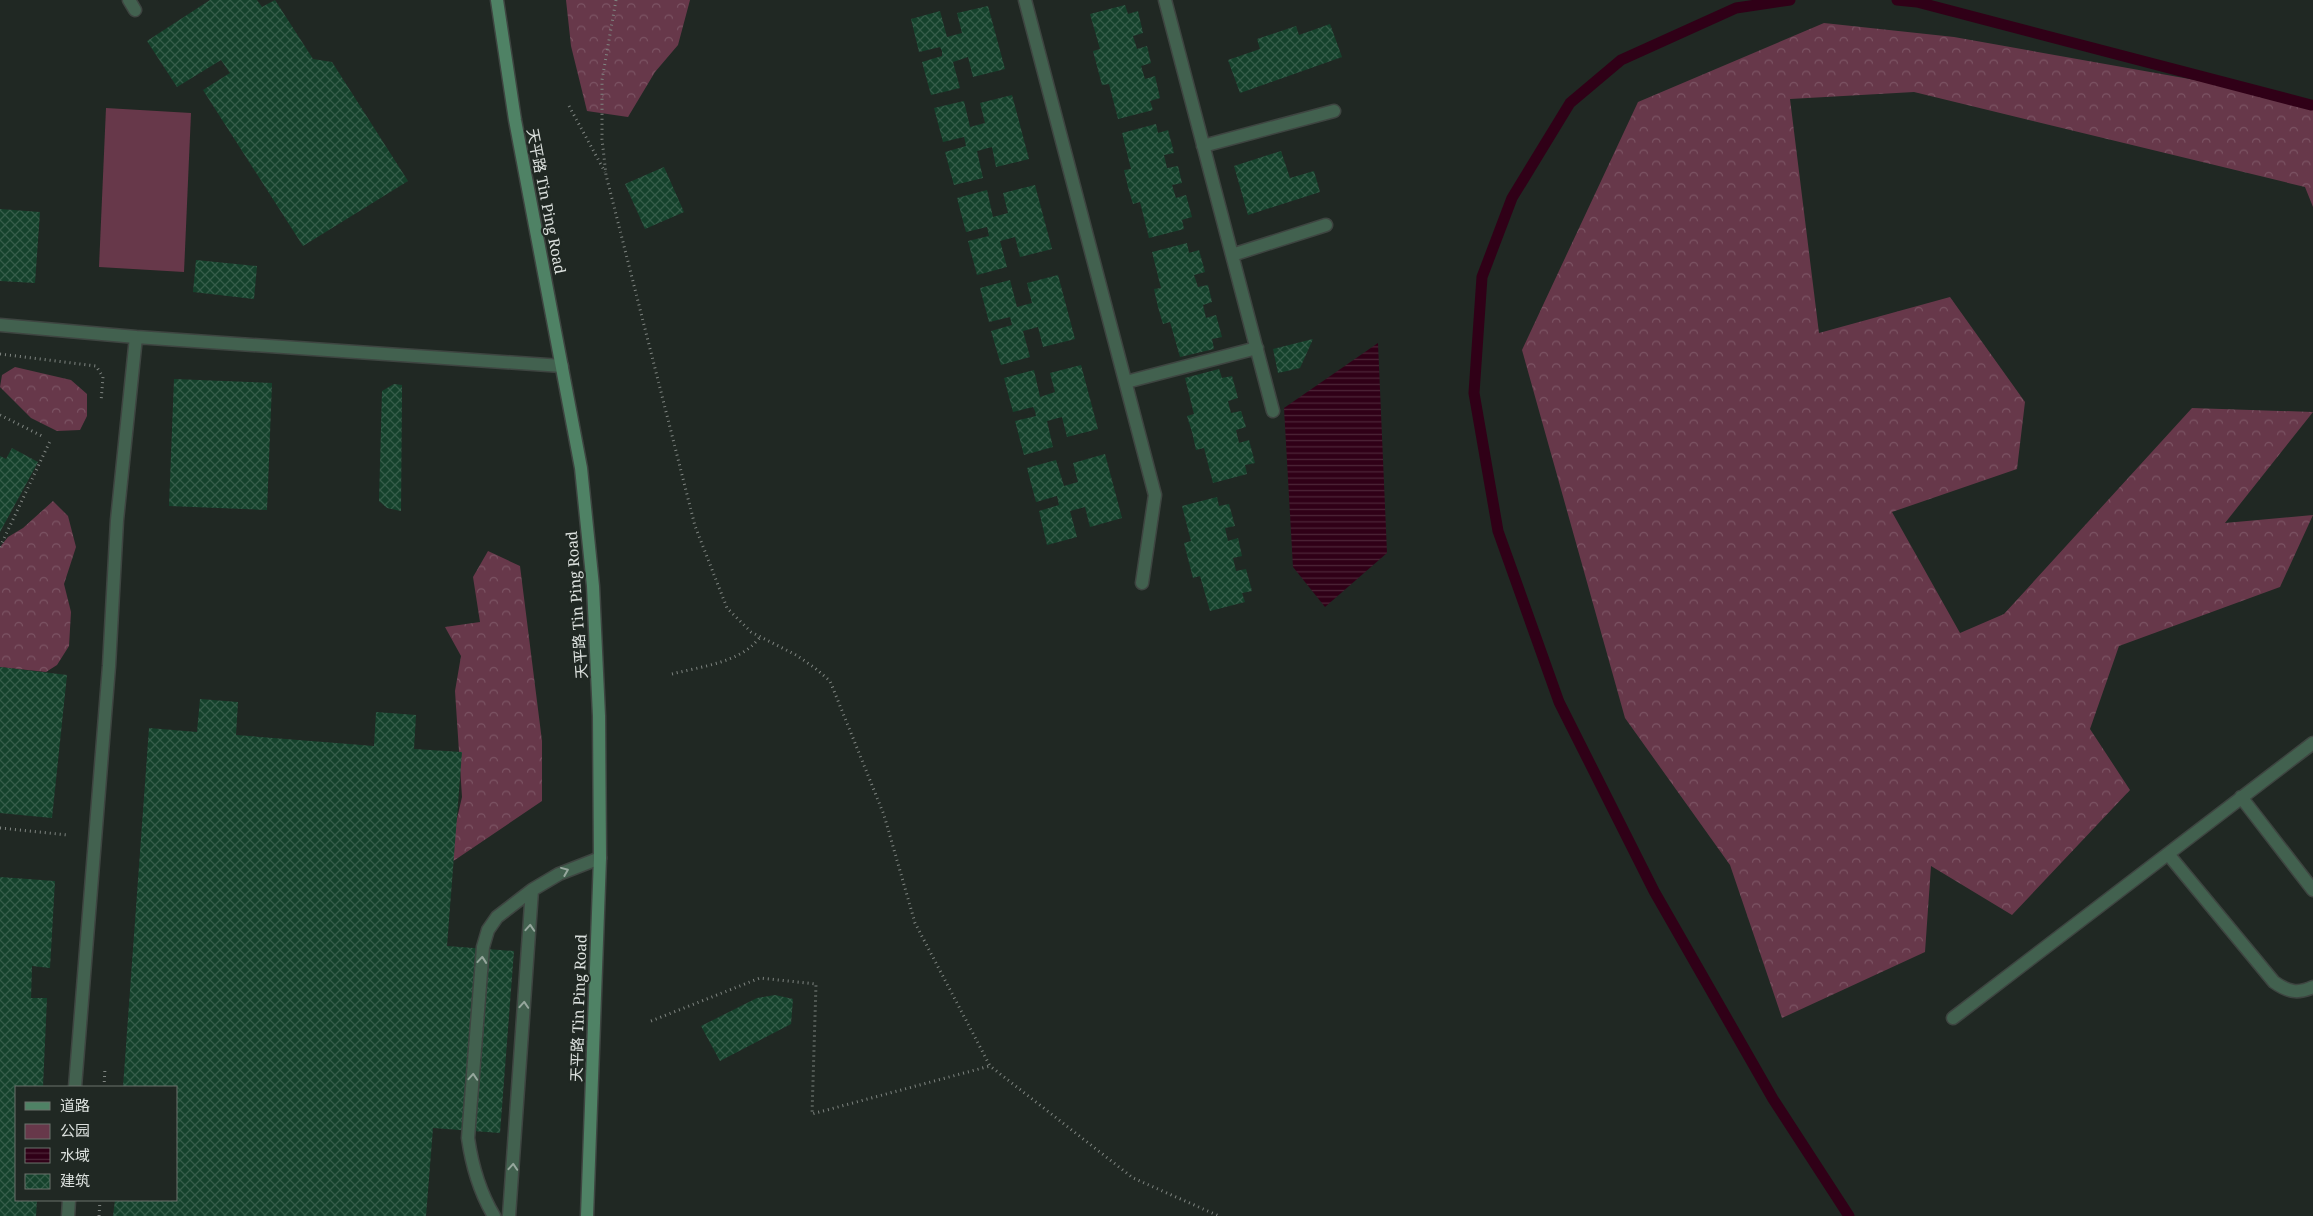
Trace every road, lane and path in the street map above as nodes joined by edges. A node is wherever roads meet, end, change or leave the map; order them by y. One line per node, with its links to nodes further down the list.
1 (497, 0): 15 (street, 天平路 Tin Ping Road)
2 (616, 0): 8 (path)
3 (1025, 0): 16 (lane)
4 (1165, 0): 7 (lane)
5 (569, 106): 8 (path)
6 (1334, 111): 7 (lane)
7 (1203, 146): 10 (lane)
8 (606, 175): 24 (path)
9 (1326, 225): 10 (lane)
10 (1232, 255): 13 (lane)
11 (0, 325): 12 (lane)
12 (136, 337): 15 (lane); 38 (lane)
13 (1257, 348): 16 (lane); 18 (lane)
14 (0, 354): 17 (path)
15 (562, 366): 31 (street, 天平路 Tin Ping Road)
16 (1126, 382): 23 (lane)
17 (100, 406)
18 (1273, 411)
19 (0, 415): 20 (path)
20 (44, 437)
21 (51, 439): 22 (path)
22 (0, 547)
23 (1142, 583)
24 (760, 637): 25 (path); 37 (path)
25 (672, 674)
26 (2313, 744): 27 (lane)
27 (2241, 797): 30 (lane); 33 (lane)
28 (0, 828): 29 (path)
29 (68, 835)
30 (2168, 854): 34 (lane); 35 (lane)
31 (600, 858): 32 (lane, one-way to 31); 45 (street, 天平路 Tin Ping Road)
32 (532, 890): 43 (lane, one-way to 32); 44 (lane, one-way to 32)
33 (2313, 890)
34 (2313, 986)
35 (1953, 1018)
36 (651, 1021): 37 (path)
37 (990, 1066): 46 (path)
38 (75, 1086)
39 (69, 1201): 41 (lane)
40 (100, 1201): 42 (path)
41 (68, 1216)
42 (99, 1216)
43 (494, 1216)
44 (509, 1216)
45 (587, 1216)
46 (1218, 1216)

